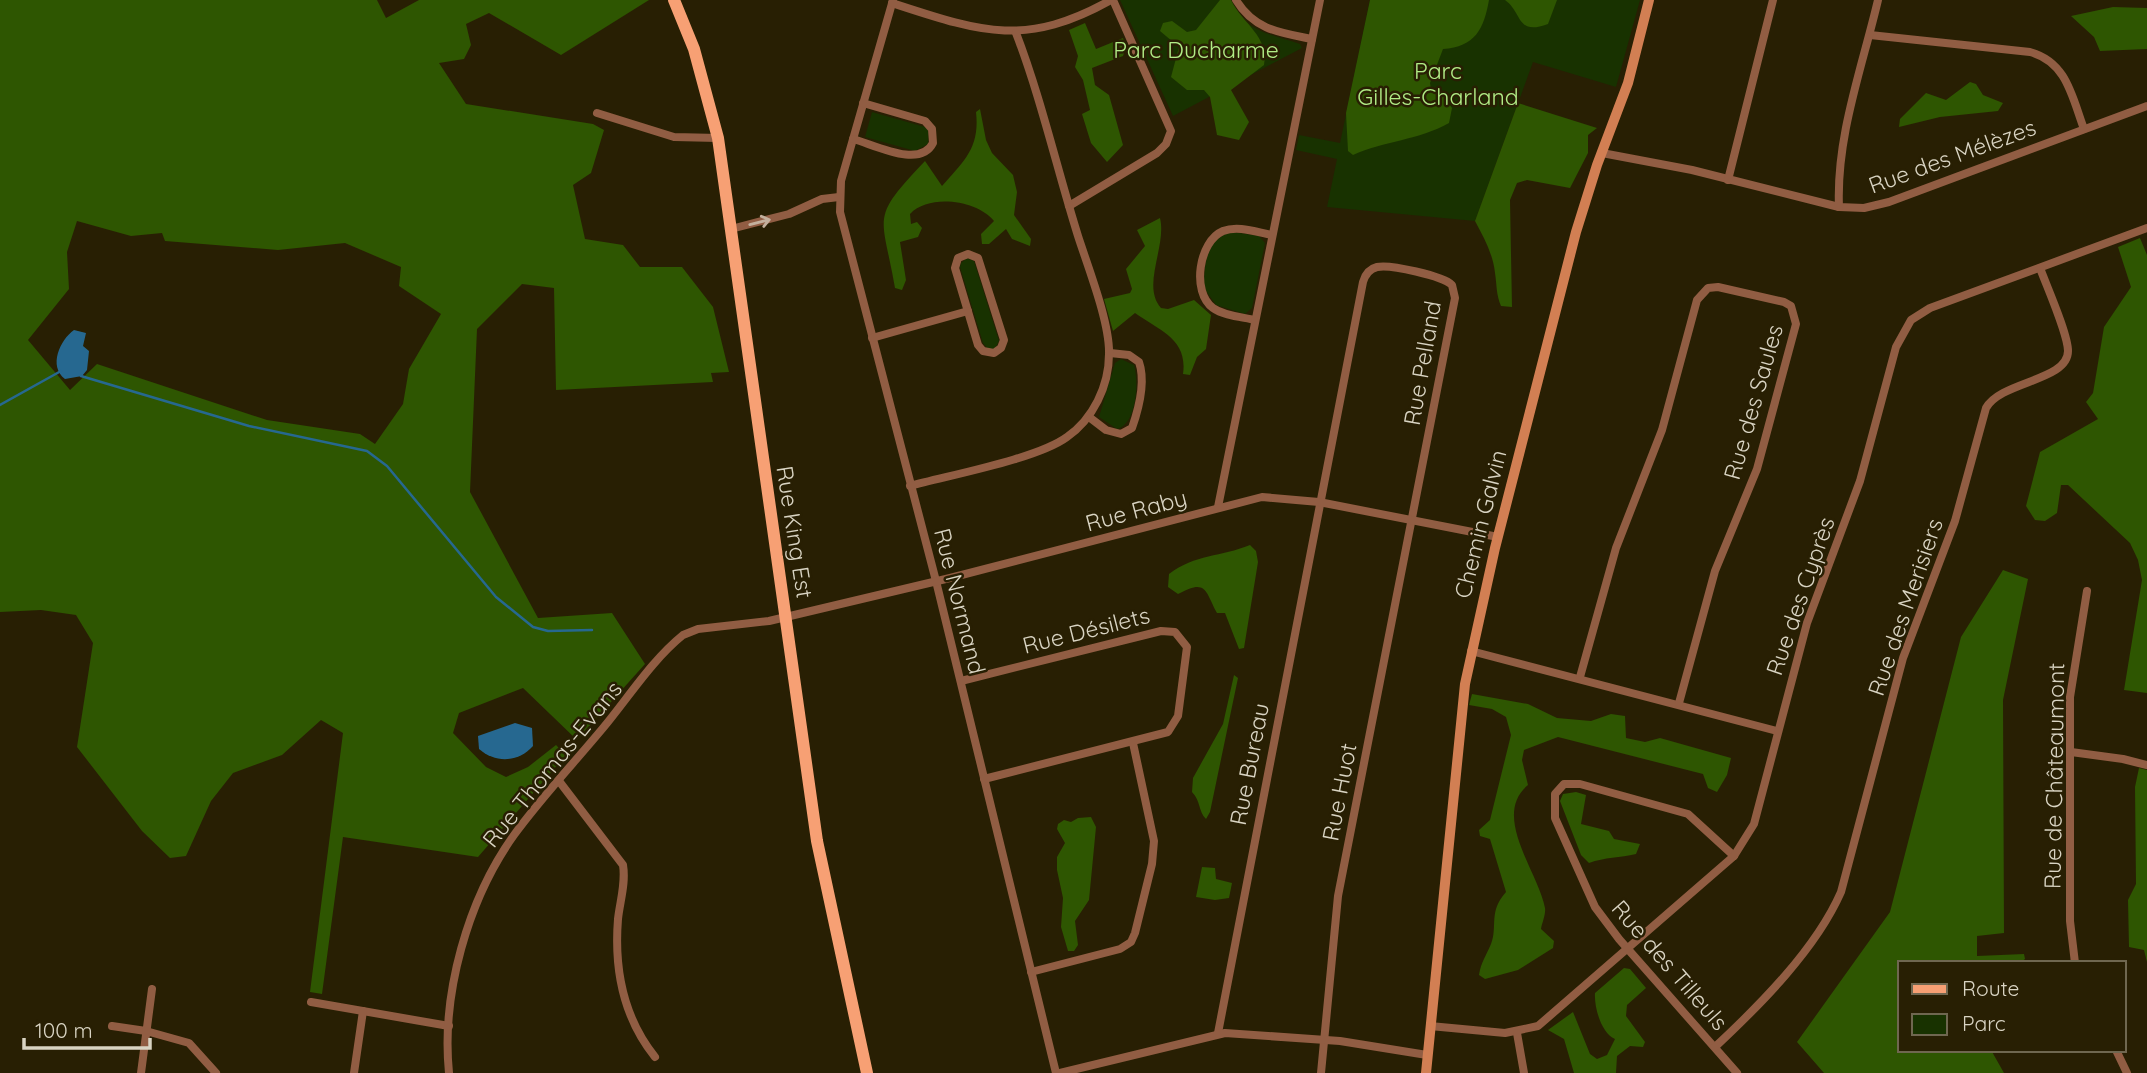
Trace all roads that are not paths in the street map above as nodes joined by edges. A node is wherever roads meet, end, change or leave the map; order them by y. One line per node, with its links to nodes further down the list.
1 (674, 0): 16 (main road, Rue King Est)
2 (1112, 0): 9 (street); 21 (street)
3 (1236, 0): 11 (street)
4 (1320, 0): 11 (street)
5 (1649, 0): 18 (street, Chemin Galvin)
6 (1773, 0): 19 (street)
7 (1878, 0): 10 (street)
8 (892, 1): 9 (street); 12 (street, Rue Normand)
9 (1016, 33): 21 (street)
10 (1870, 35): 15 (street); 22 (street)
11 (1312, 39): 25 (street)
12 (863, 103): 17 (street, Rue Normand); 17 (street)
13 (2147, 106): 15 (street, Rue des Mélèzes)
14 (597, 113): 16 (street)
15 (2084, 129): 22 (street, Rue des Mélèzes)
16 (718, 138): 24 (main road, Rue King Est)
17 (853, 139): 20 (street, Rue Normand)
18 (1602, 153): 19 (street, Rue des Mélèzes); 36 (street, Chemin Galvin)
19 (1728, 180): 22 (street, Rue des Mélèzes)
20 (839, 197): 24 (street, one-way to 20); 29 (street, Rue Normand)
21 (1069, 206): 30 (street)
22 (1839, 207)
23 (2147, 228): 26 (street, Rue des Cyprès)
24 (731, 229): 39 (main road, Rue King Est)
25 (1272, 235): 28 (street); 28 (street)
26 (2040, 268): 44 (street, Rue des Cyprès); 64 (street, Rue des Merisiers)
27 (968, 311): 27 (street); 29 (street)
28 (1255, 320): 34 (street)
29 (872, 338): 32 (street, Rue Normand)
30 (1110, 353): 31 (street); 31 (street)
31 (1089, 416): 32 (street)
32 (910, 485): 37 (street, Rue Normand)
33 (1319, 502): 34 (street, Rue Raby); 35 (street, Rue Raby); 35 (street, Rue Pelland); 61 (street, Rue Bureau)
34 (1218, 507): 37 (street, Rue Raby)
35 (1412, 520): 36 (street, Rue Raby); 63 (street, Rue Huot)
36 (1498, 537): 40 (street, Chemin Galvin)
37 (936, 581): 39 (street, Rue Raby); 42 (street, Rue Normand)
38 (2087, 590): 46 (street, Rue de Châteaumont)
39 (786, 616): 49 (street, Rue Thomas-Evans); 72 (main road, Rue King Est)
40 (1471, 650): 41 (street); 59 (street, Chemin Galvin)
41 (1580, 677): 43 (street); 43 (street, Rue des Saules)
42 (961, 681): 45 (street, Rue Désilets); 48 (street, Rue Normand)
43 (1679, 703): 44 (street)
44 (1777, 731): 50 (street, Rue des Cyprès)
45 (1133, 743): 48 (street, Rue Désilets); 53 (street)
46 (2071, 752): 47 (street); 52 (street, Rue de Châteaumont)
47 (2147, 765)
48 (984, 779): 53 (street, Rue Normand)
49 (559, 781): 58 (street, Rue Thomas-Evans); 67 (street)
50 (1734, 856): 51 (street, Rue des Cyprès); 51 (street, Rue des Tilleuls)
51 (1629, 950): 62 (street, Rue des Cyprès); 64 (street, Rue des Tilleuls)
52 (2075, 961)
53 (1031, 972): 73 (street, Rue Normand)
54 (152, 989): 60 (street)
55 (311, 1002): 56 (street)
56 (363, 1011): 58 (street); 70 (street)
57 (111, 1026): 60 (street)
58 (449, 1026): 71 (street, Rue Thomas-Evans)
59 (1430, 1026): 62 (street); 66 (street, Chemin Galvin)
60 (146, 1031): 68 (street); 69 (street)
61 (1218, 1033): 63 (street); 73 (street)
62 (1517, 1033): 76 (street)
63 (1326, 1040): 66 (street); 74 (street, Rue Huot)
64 (1715, 1047): 77 (street, Rue des Tilleuls)
65 (2117, 1052): 78 (street)
66 (1427, 1055): 75 (street, Chemin Galvin)
67 (655, 1057)
68 (141, 1073)
69 (216, 1073)
70 (354, 1073)
71 (449, 1073)
72 (867, 1073)
73 (1058, 1073)
74 (1321, 1073)
75 (1426, 1073)
76 (1524, 1073)
77 (1737, 1073)
78 (2127, 1073)

